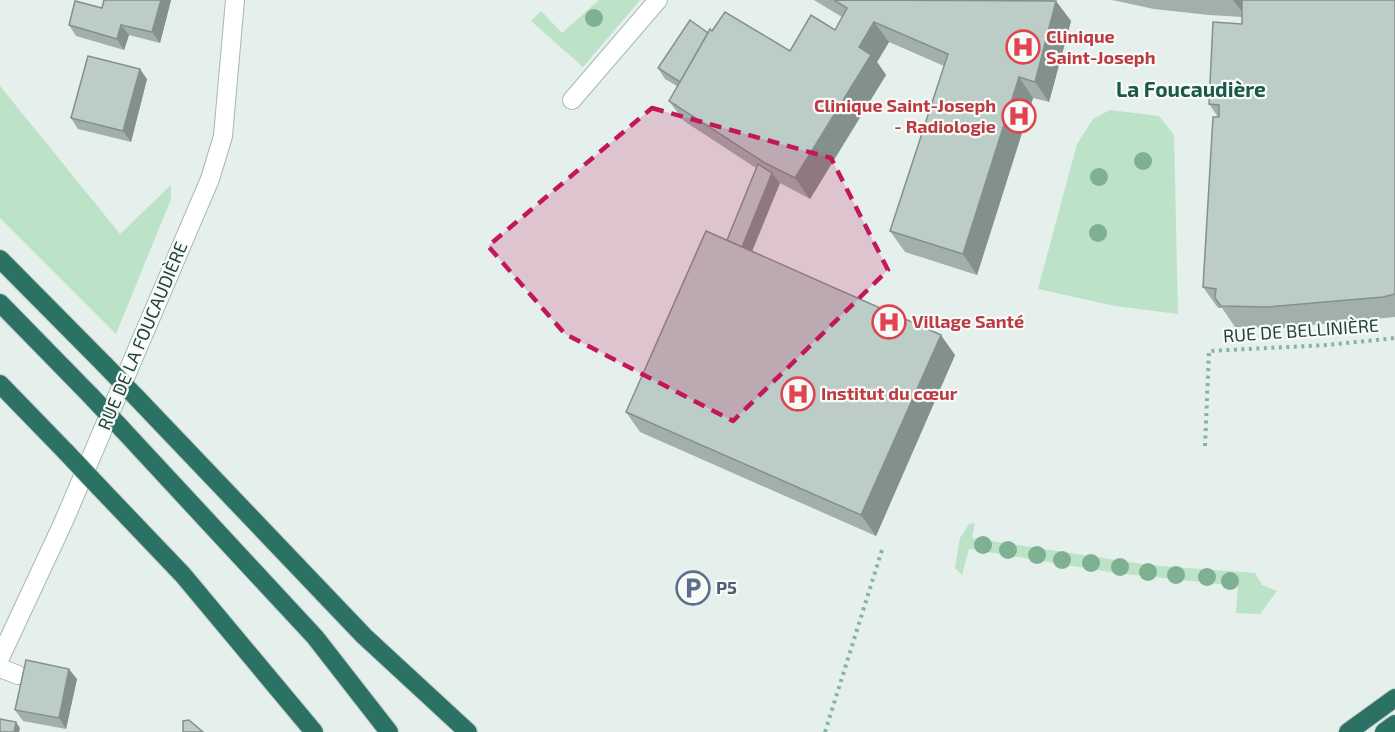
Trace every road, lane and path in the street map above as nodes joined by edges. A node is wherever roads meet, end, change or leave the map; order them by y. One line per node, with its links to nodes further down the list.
1 (235, 0): 10 (street, RUE DE LA FOUCAUDIÈRE)
2 (658, 0): 3 (street)
3 (572, 100)
4 (0, 259): 17 (highway, bridge)
5 (0, 303): 16 (highway, bridge)
6 (1395, 338): 8 (path, RUE DE BELLINIÈRE)
7 (0, 384): 15 (highway, bridge)
8 (1205, 447)
9 (882, 550): 18 (path)
10 (0, 658)
11 (0, 668): 12 (street)
12 (18, 675)
13 (1395, 698): 19 (highway)
14 (1395, 724): 20 (highway)
15 (313, 732)
16 (389, 732)
17 (468, 732)
18 (825, 732)
19 (1348, 732)
20 (1384, 732)

